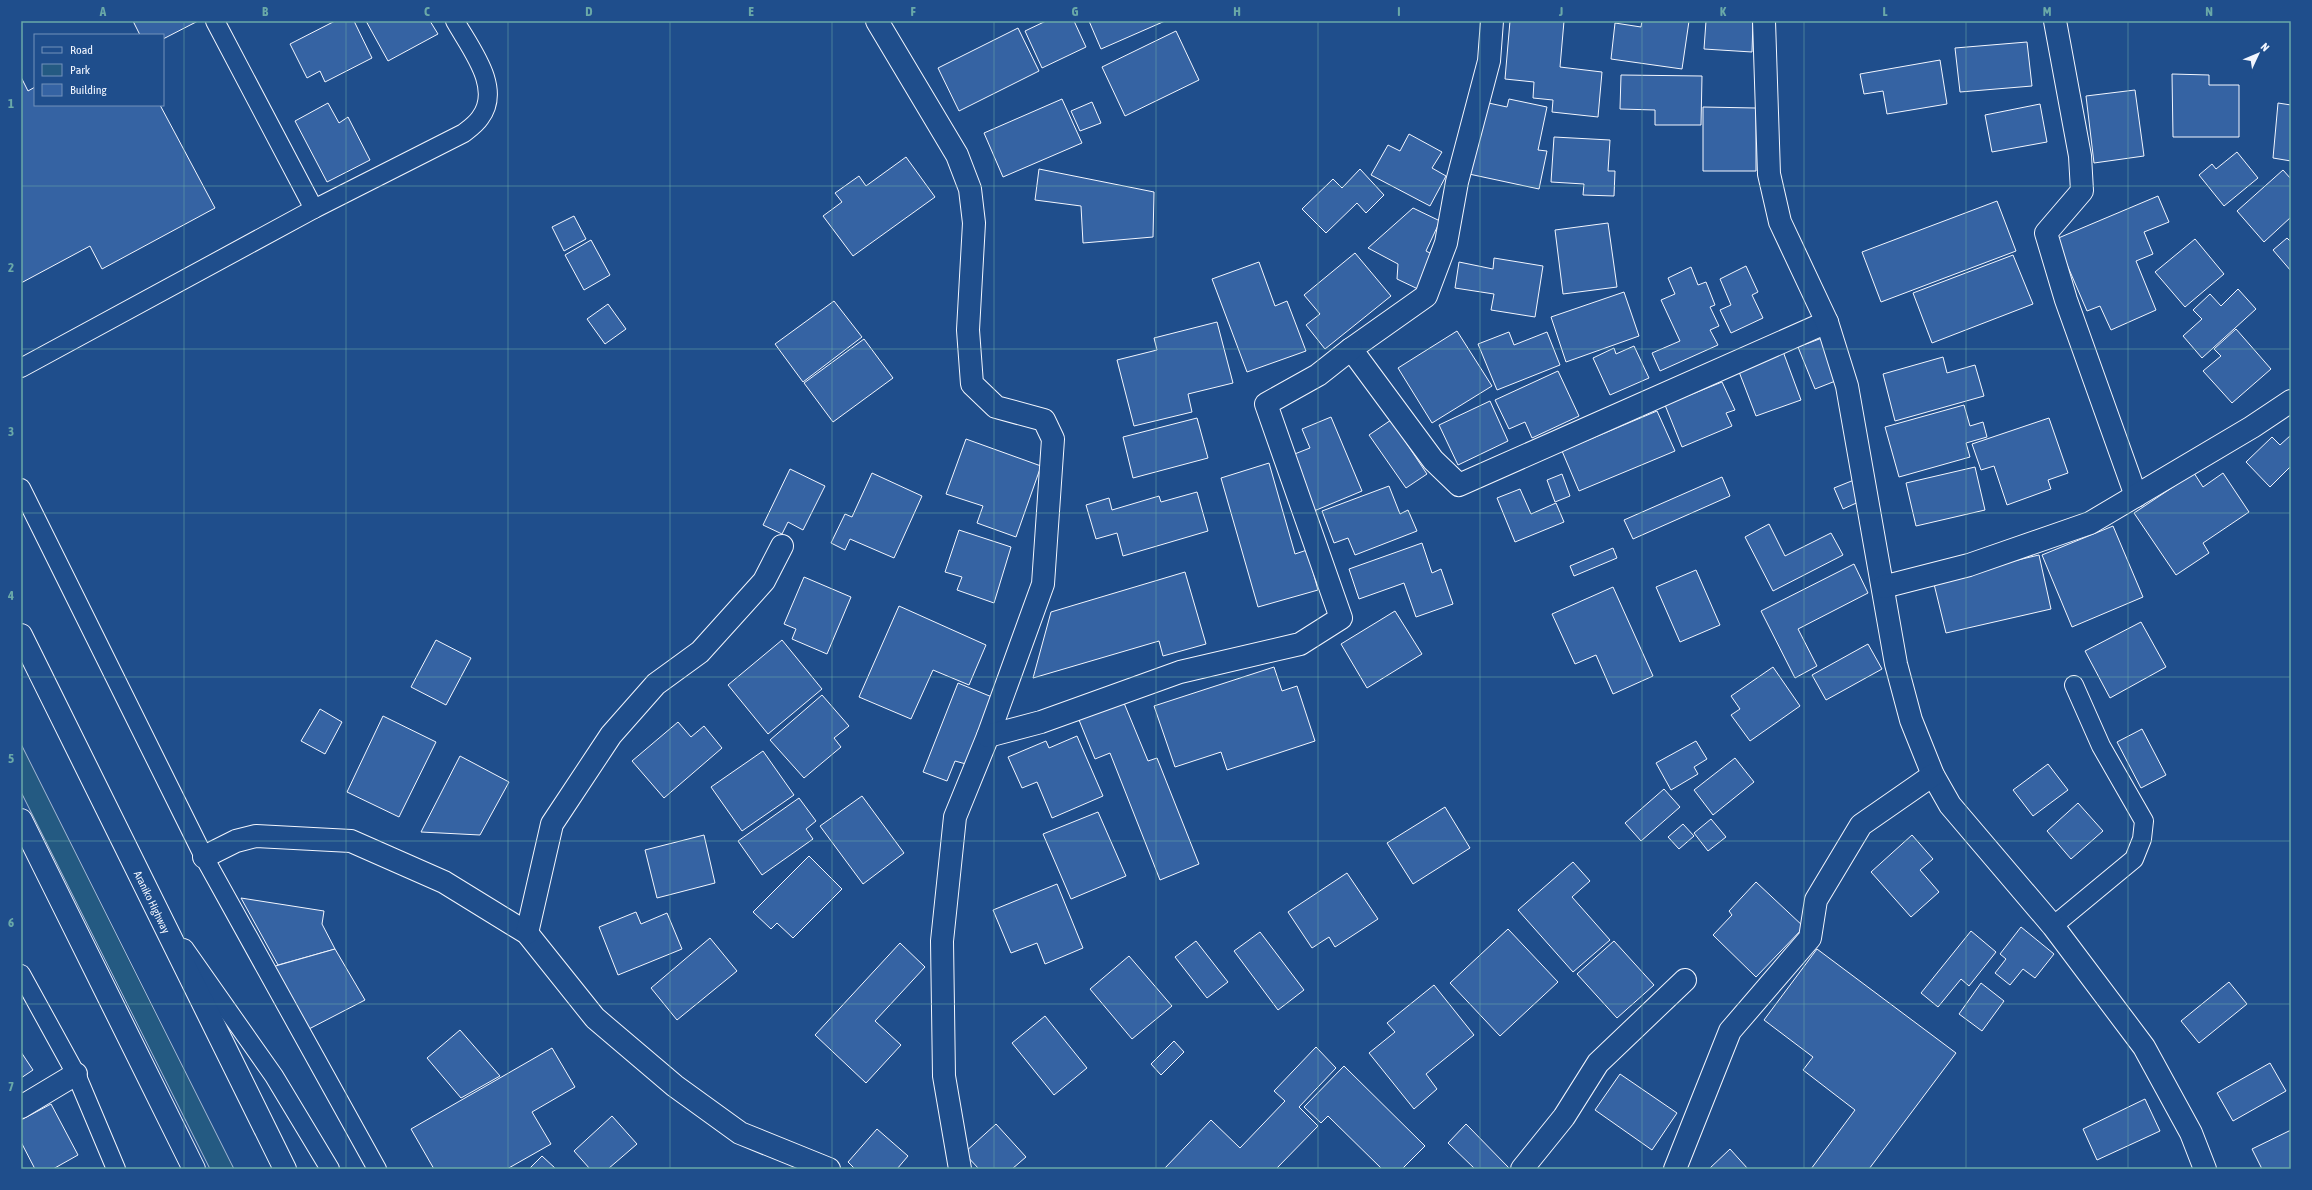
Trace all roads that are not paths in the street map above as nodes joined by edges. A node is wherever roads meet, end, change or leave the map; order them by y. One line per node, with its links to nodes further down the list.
1 (215, 21): 7 (lane)
2 (455, 21): 7 (lane)
3 (877, 21): 18 (main road)
4 (1492, 21): 9 (main road)
5 (1764, 21): 8 (main road)
6 (2055, 21): 13 (main road)
7 (314, 209): 10 (lane)
8 (1827, 322): 9 (main road); 15 (main road)
9 (1351, 349): 18 (main road)
10 (21, 368)
11 (2291, 401): 13 (main road)
12 (21, 488): 21 (lane)
13 (2136, 496): 15 (main road)
14 (782, 546): 24 (main road)
15 (1883, 587): 19 (main road)
16 (21, 635): 22 (main road, Araniko Highway)
17 (2074, 685): 23 (lane)
18 (988, 736): 37 (main road)
19 (1933, 775): 23 (main road); 39 (main road)
20 (21, 820): 29 (main road)
21 (204, 857): 24 (main road); 35 (lane)
22 (154, 907): 33 (main road, Araniko Highway); 34 (lane)
23 (2053, 926): 40 (main road)
24 (527, 933): 36 (main road)
25 (21, 974): 27 (lane)
26 (1685, 980): 38 (main road)
27 (76, 1074): 28 (main road); 30 (lane)
28 (21, 1107)
29 (179, 1139): 31 (lane); 32 (main road)
30 (116, 1169)
31 (190, 1169)
32 (194, 1169)
33 (285, 1169)
34 (330, 1169)
35 (378, 1169)
36 (829, 1169)
37 (960, 1169)
38 (1522, 1169)
39 (1675, 1169)
40 (2205, 1169)

